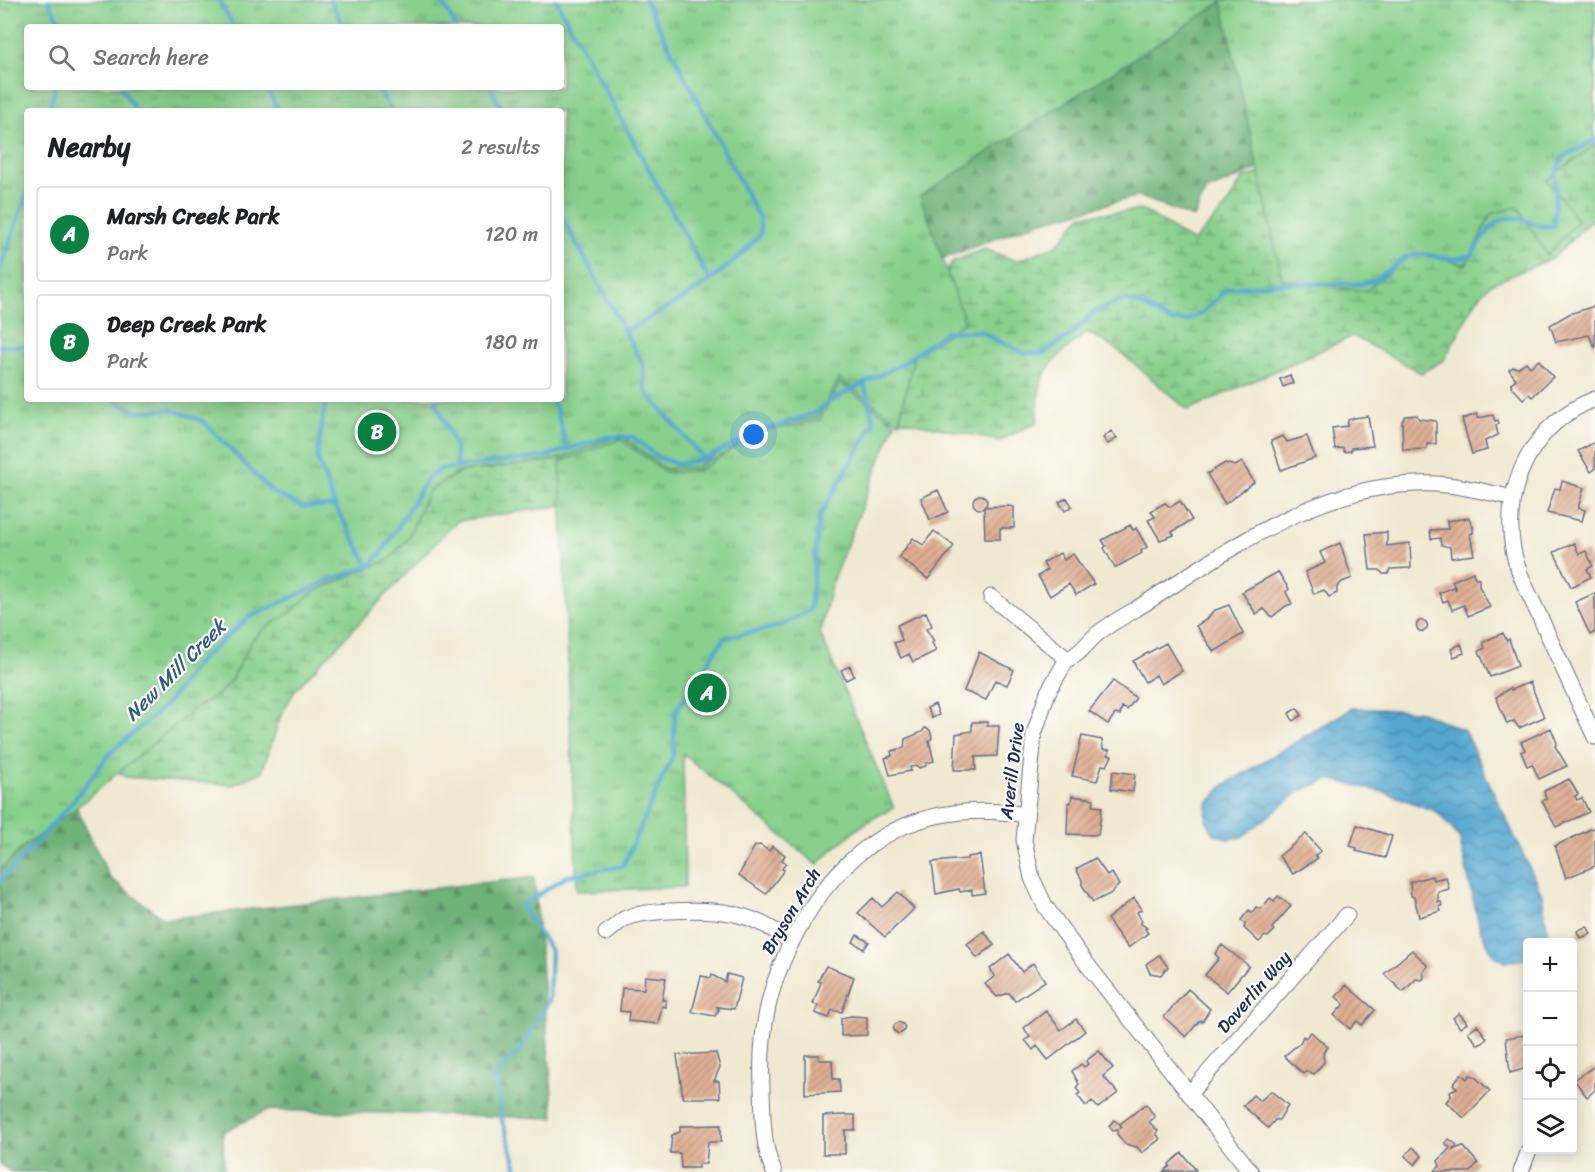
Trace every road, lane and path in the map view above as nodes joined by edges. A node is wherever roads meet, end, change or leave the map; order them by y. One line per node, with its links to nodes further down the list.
1 (1595, 399): 2 (street)
2 (1513, 498): 4 (street, Averill Drive); 5 (street)
3 (991, 597): 4 (street)
4 (1067, 659): 6 (street, Averill Drive)
5 (1595, 737)
6 (1026, 815): 9 (street, Bryson Arch); 10 (street, Averill Drive)
7 (1347, 915): 10 (street, Daverlin Way)
8 (606, 933): 9 (street)
9 (791, 942): 12 (street, Bryson Arch)
10 (1189, 1094): 13 (street, Averill Drive)
11 (1527, 1154): 14 (street)
12 (774, 1172)
13 (1251, 1172)
14 (1521, 1172)

